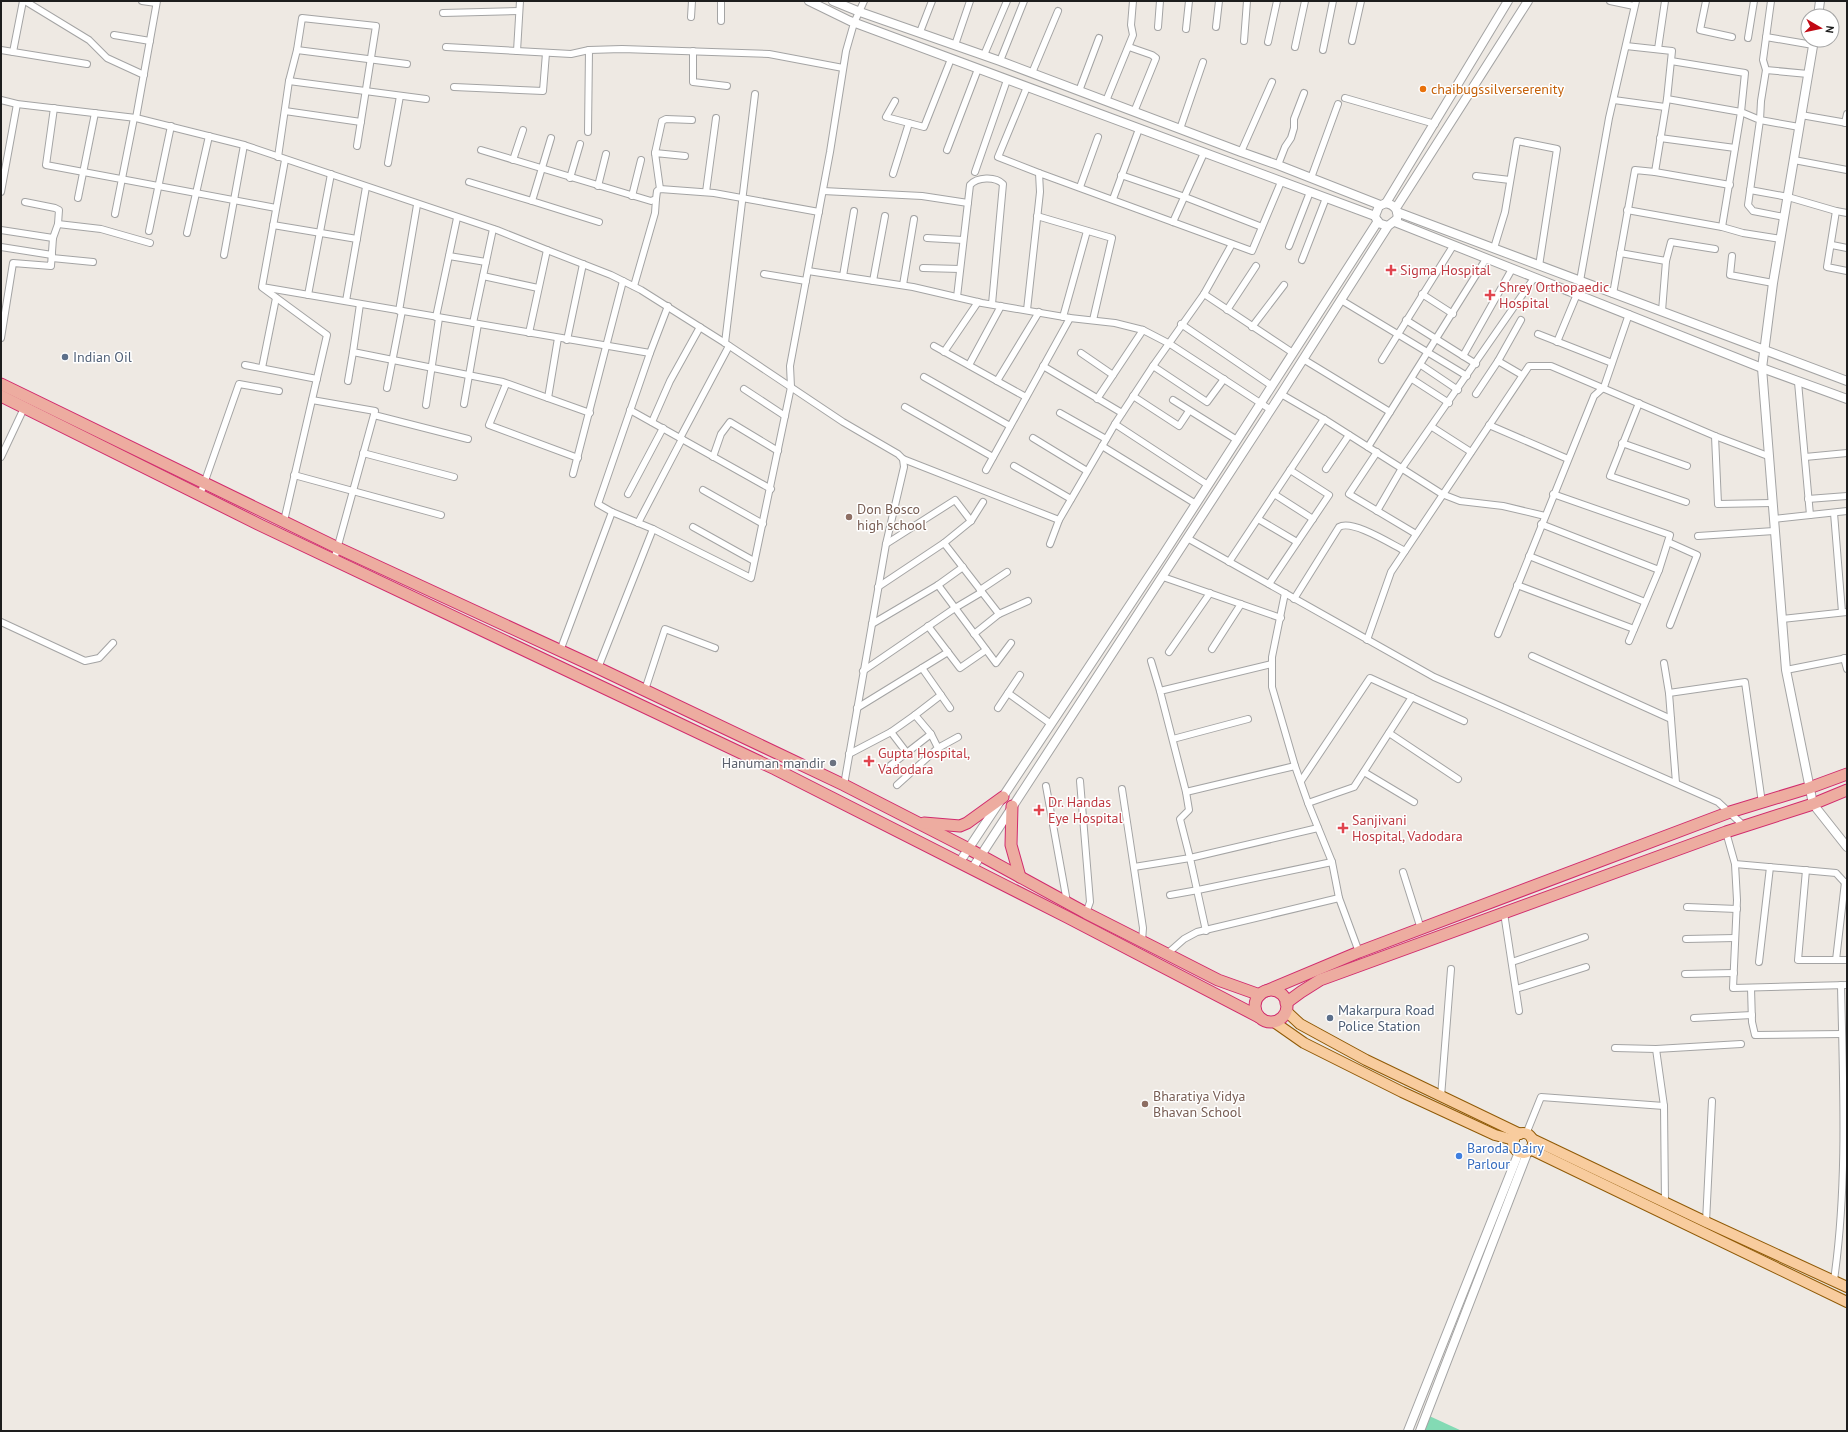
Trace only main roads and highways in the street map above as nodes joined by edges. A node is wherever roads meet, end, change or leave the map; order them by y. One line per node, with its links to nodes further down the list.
1 (1, 384): 7 (highway)
2 (1, 396): 11 (highway)
3 (1847, 774): 9 (highway)
4 (1847, 790): 10 (highway)
5 (1003, 797): 7 (highway)
6 (1012, 806): 8 (highway)
7 (918, 823): 8 (highway)
8 (1020, 877): 9 (highway)
9 (1263, 993): 10 (highway); 11 (highway)
10 (1286, 1007): 12 (highway); 13 (main road)
11 (1259, 1017): 12 (highway)
12 (1274, 1022): 13 (main road)
13 (1523, 1137): 14 (main road); 14 (main road); 15 (main road)
14 (1526, 1151): 16 (main road)
15 (1847, 1287)
16 (1847, 1302)

